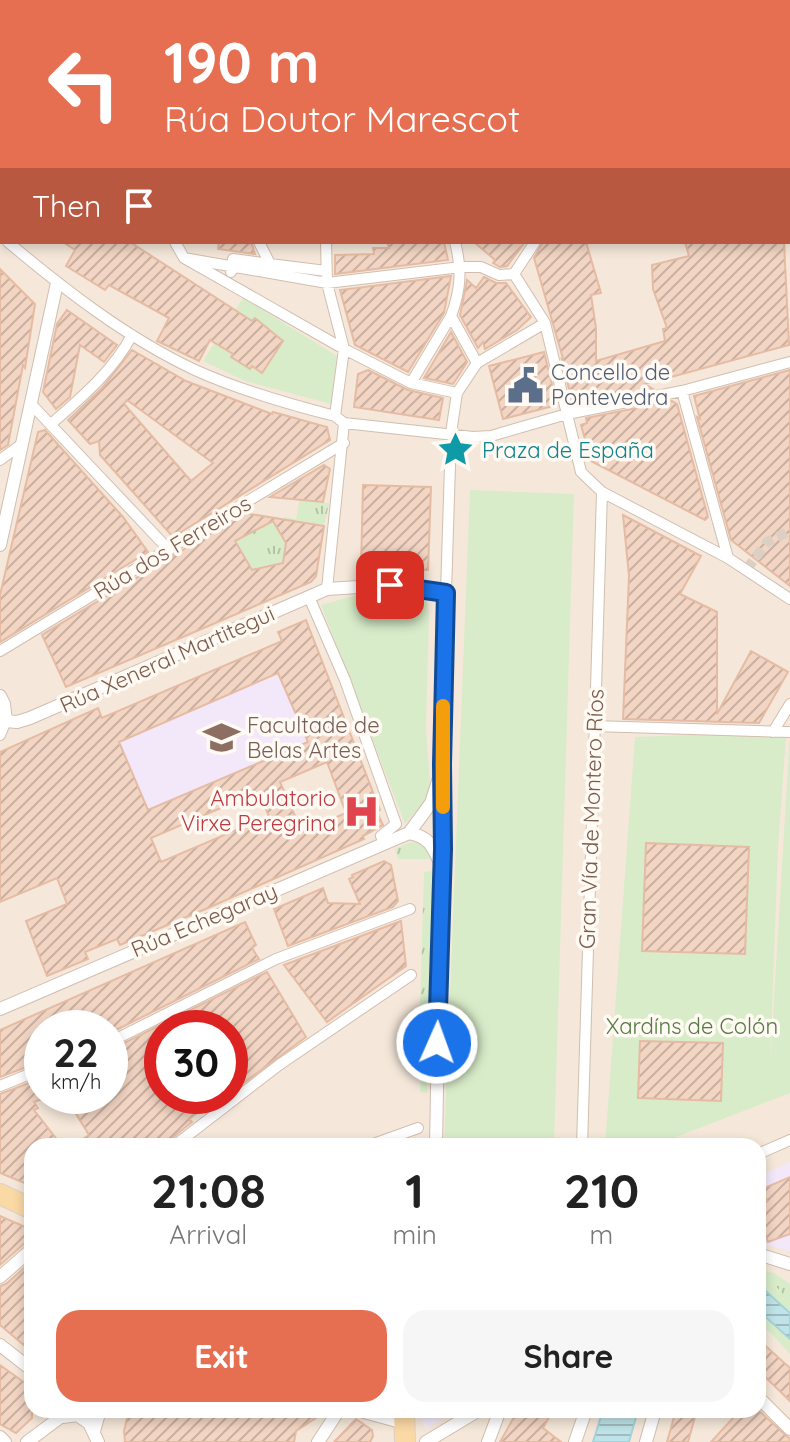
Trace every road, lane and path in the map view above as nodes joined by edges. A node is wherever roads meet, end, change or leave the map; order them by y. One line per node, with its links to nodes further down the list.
1 (10, 244): 13 (street)
2 (176, 244): 7 (street)
3 (260, 244): 8 (street)
4 (326, 244): 11 (street)
5 (455, 244): 10 (street)
6 (534, 244): 12 (street)
7 (184, 258): 9 (street); 14 (street)
8 (270, 264): 9 (street); 11 (street)
9 (232, 267): 14 (street); 15 (street)
10 (461, 267): 12 (street); 15 (street); 16 (street)
11 (326, 271): 15 (street)
12 (514, 274): 17 (street)
13 (57, 283): 18 (street); 25 (street)
14 (229, 283): 19 (street)
15 (327, 283): 19 (street)
16 (451, 316): 21 (street); 22 (street)
17 (545, 323): 21 (street); 26 (street)
18 (132, 335): 27 (street); 28 (street)
19 (344, 349): 22 (street); 27 (street)
20 (790, 362): 23 (street)
21 (477, 363): 24 (street)
22 (411, 383): 24 (street)
23 (682, 391): 26 (street); 36 (street)
24 (457, 393): 29 (street)
25 (31, 404): 28 (street); 31 (street)
26 (567, 414): 29 (street); 33 (street)
27 (340, 420): 29 (street); 30 (street)
28 (51, 424): 35 (street)
29 (451, 433): 38 (street)
30 (344, 443): 35 (street, Rúa dos Ferreiros); 37 (street)
31 (22, 444): 32 (street); 34 (street)
32 (0, 460)
33 (602, 492): 36 (street); 45 (street, Gran Vía de Montero Ríos)
34 (0, 545)
35 (169, 550): 41 (street, Rúa dos Ferreiros)
36 (728, 558): 40 (street)
37 (327, 589): 38 (street); 39 (street, Rúa Xeneral Martitegui)
38 (446, 593): 49 (street)
39 (309, 597): 44 (street, Rúa Xeneral Martitegui); 51 (street)
40 (790, 599)
41 (0, 651)
42 (0, 696): 44 (street)
43 (790, 704): 46 (street)
44 (6, 721): 48 (street)
45 (593, 726): 46 (street); 63 (street, Gran Vía de Montero Ríos)
46 (773, 732): 47 (street)
47 (790, 732)
48 (0, 735)
49 (442, 764): 50 (street); 52 (street)
50 (409, 833): 51 (street, Rúa Echegaray); 52 (street)
51 (385, 844): 55 (street, Rúa Echegaray)
52 (441, 865): 62 (street)
53 (410, 909): 56 (street)
54 (411, 975): 60 (street)
55 (0, 1009)
56 (128, 1033)
57 (24, 1076): 58 (street)
58 (0, 1086)
59 (418, 1128): 61 (street)
60 (184, 1138)
61 (390, 1138)
62 (436, 1138)
63 (582, 1138)
64 (790, 1140): 65 (street)
65 (766, 1150)
66 (0, 1194): 67 (main road)
67 (24, 1205)
68 (24, 1256): 71 (street)
69 (766, 1256): 70 (street)
70 (790, 1264)
71 (0, 1277)
72 (0, 1345): 73 (street)
73 (24, 1364)
74 (766, 1405): 84 (street)
75 (61, 1418): 88 (street)
76 (82, 1418): 86 (street)
77 (334, 1418): 89 (street)
78 (380, 1418): 83 (street)
79 (466, 1418): 90 (street)
80 (497, 1418): 91 (street)
81 (583, 1418): 92 (street)
82 (653, 1418): 93 (street)
83 (404, 1425)
84 (790, 1429)
85 (0, 1437): 87 (street)
86 (96, 1437)
87 (5, 1442)
88 (27, 1442)
89 (318, 1442)
90 (426, 1442)
91 (488, 1442)
92 (575, 1442)
93 (646, 1442)

